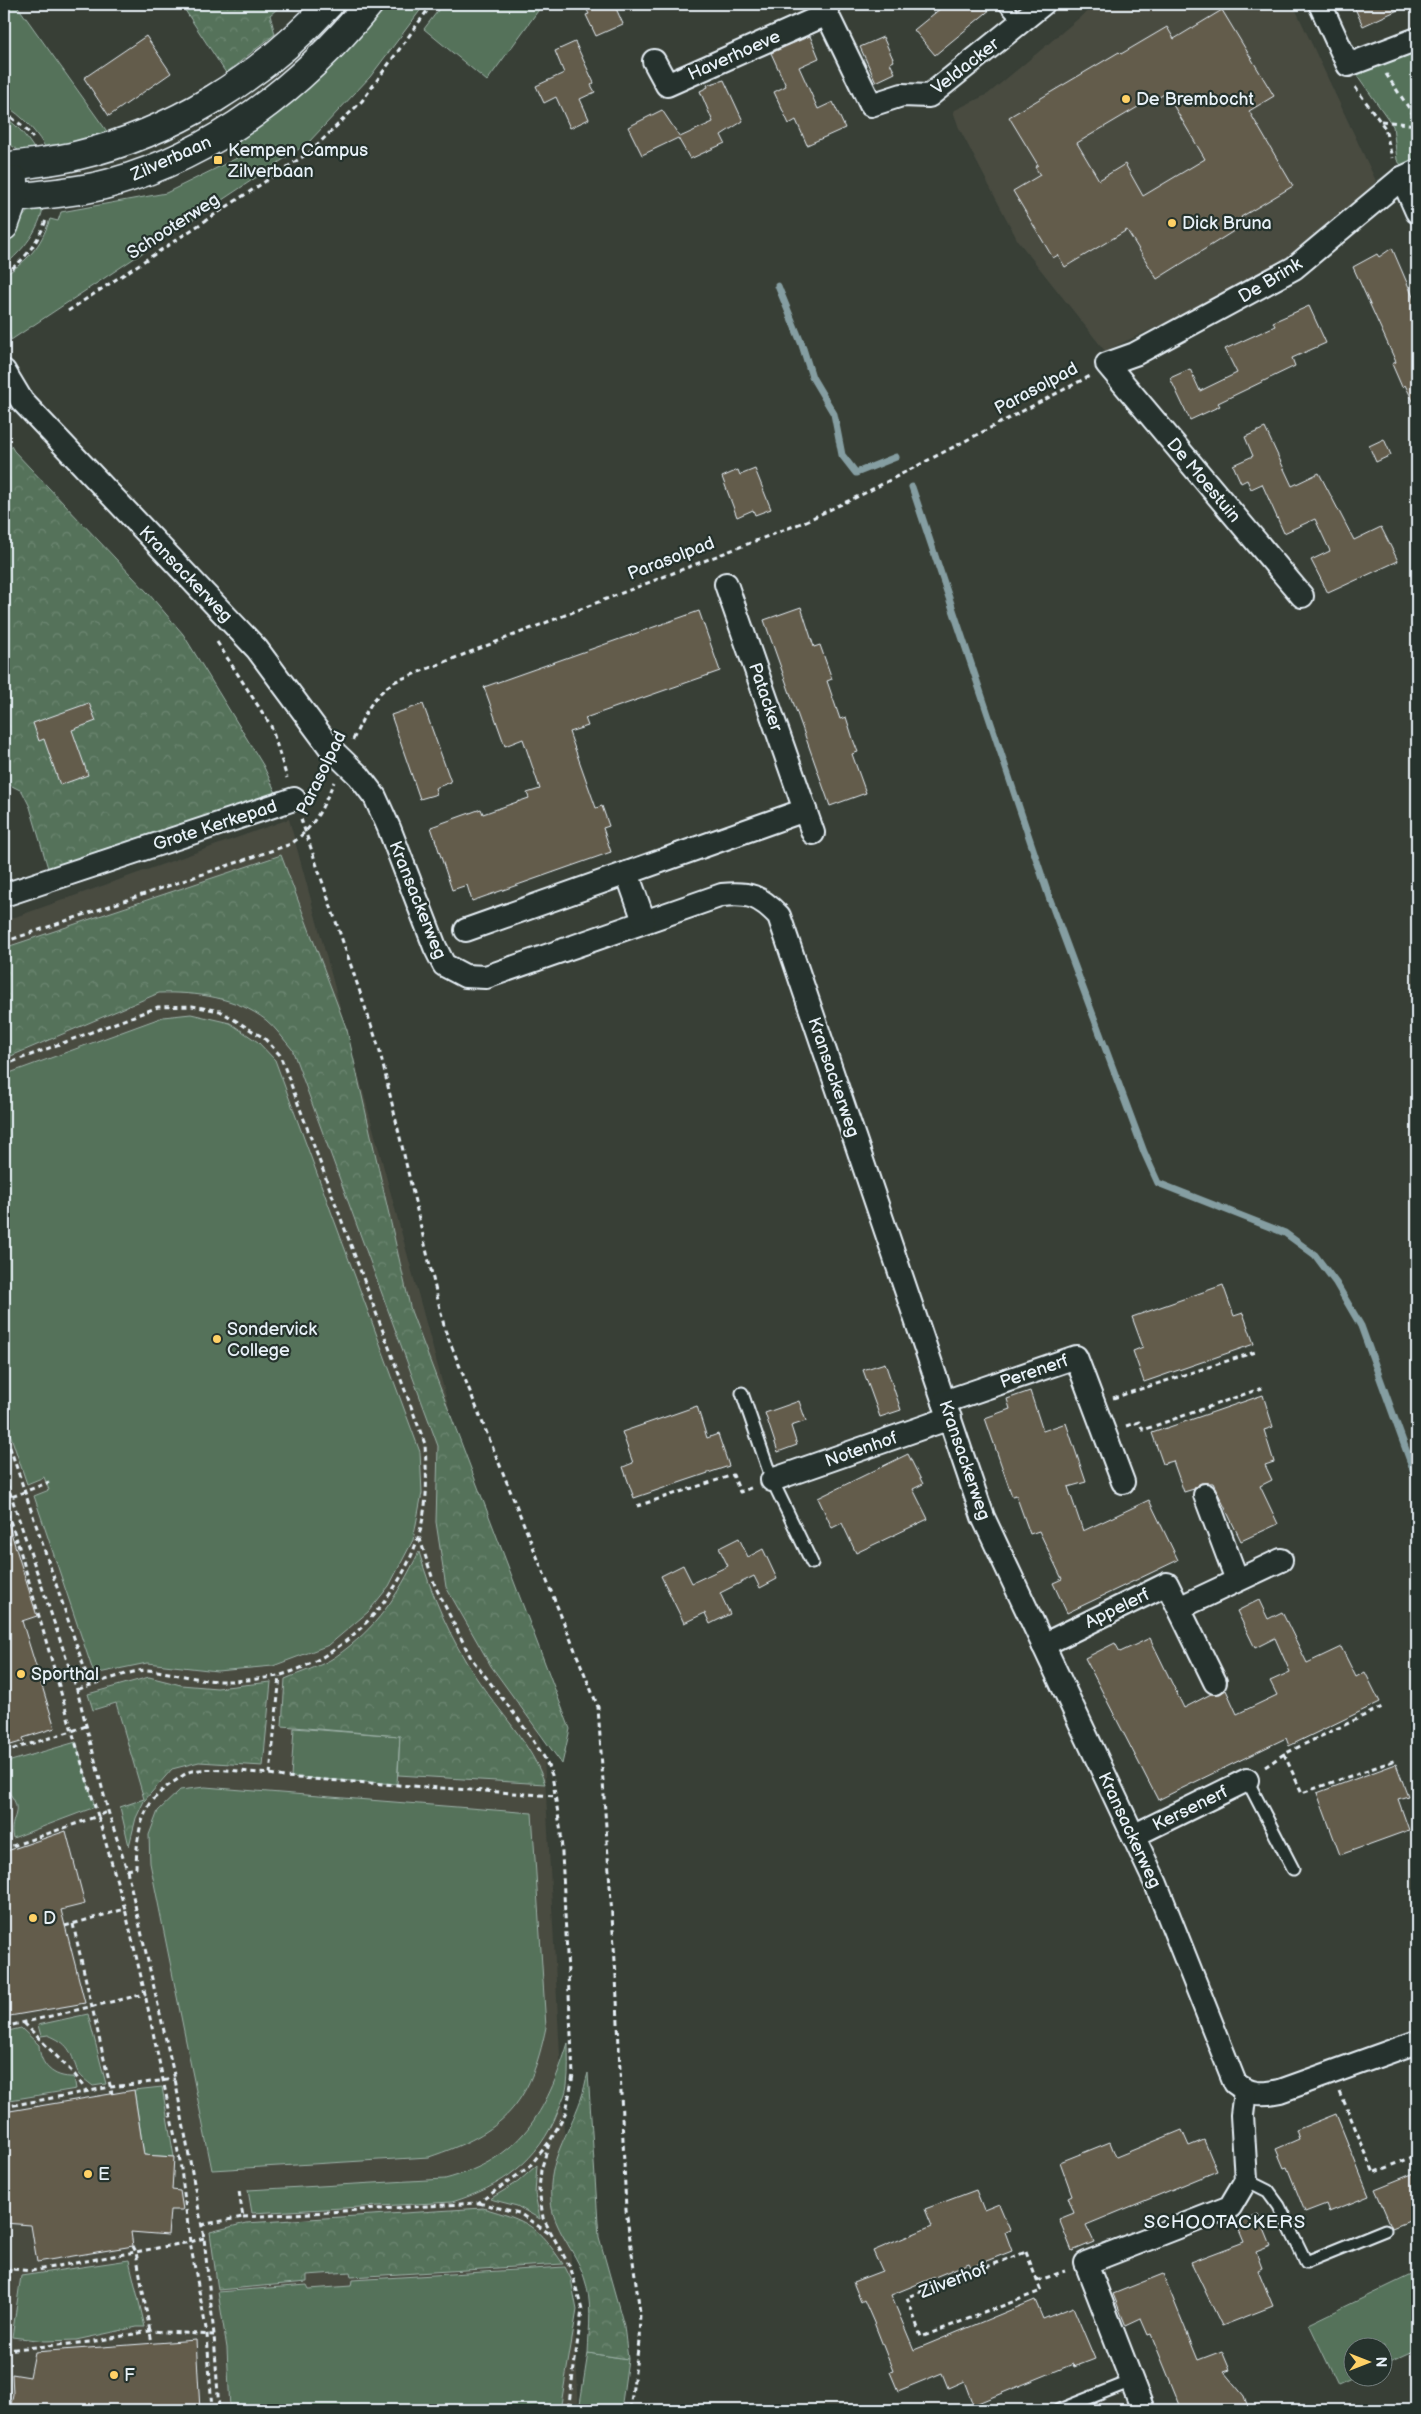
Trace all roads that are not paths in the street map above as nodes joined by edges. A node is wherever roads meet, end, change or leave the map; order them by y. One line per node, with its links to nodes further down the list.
1 (329, 4): 10 (main road, Zilverbaan)
2 (369, 4): 12 (main road, Zilverbaan)
3 (1004, 4): 7 (lane)
4 (1042, 4): 7 (street, Veldacker)
5 (1320, 4): 8 (street)
6 (824, 9): 7 (street, Veldacker); 9 (street, Haverhoeve)
7 (1020, 22)
8 (1417, 39)
9 (654, 61)
10 (7, 160): 12 (main road)
11 (1410, 175): 13 (street); 15 (street, De Brink)
12 (14, 198): 14 (main road)
13 (1417, 212)
14 (4, 226)
15 (1107, 364): 18 (street, De Moestuin)
16 (4, 371): 24 (street, Kransackerweg)
17 (726, 584): 20 (street, Patacker)
18 (1302, 596)
19 (294, 800): 23 (street, Grote Kerkepad)
20 (805, 810): 21 (street, Patacker); 22 (street)
21 (813, 833)
22 (627, 873): 24 (street); 25 (street)
23 (4, 895)
24 (644, 921): 27 (street, Kransackerweg)
25 (466, 930)
26 (742, 1393): 28 (lane)
27 (947, 1410): 28 (street, Notenhof); 29 (street, Perenerf); 35 (street, Kransackerweg)
28 (772, 1480): 32 (lane)
29 (1123, 1482)
30 (1205, 1495): 33 (street)
31 (1281, 1560): 33 (street)
32 (812, 1563)
33 (1237, 1580): 34 (street)
34 (1179, 1608): 35 (street, Appelerf); 36 (street, Appelerf)
35 (1043, 1645): 38 (street, Kransackerweg)
36 (1216, 1682)
37 (1247, 1780): 38 (street, Kersenerf); 39 (lane, Kersenerf)
38 (1133, 1836): 41 (street, Kransackerweg)
39 (1293, 1869)
40 (1417, 2042): 41 (street)
41 (1246, 2091): 42 (street)
42 (1246, 2180): 43 (lane); 44 (street)
43 (1385, 2230)
44 (1132, 2381): 45 (lane); 46 (street)
45 (1059, 2410)
46 (1143, 2410)

